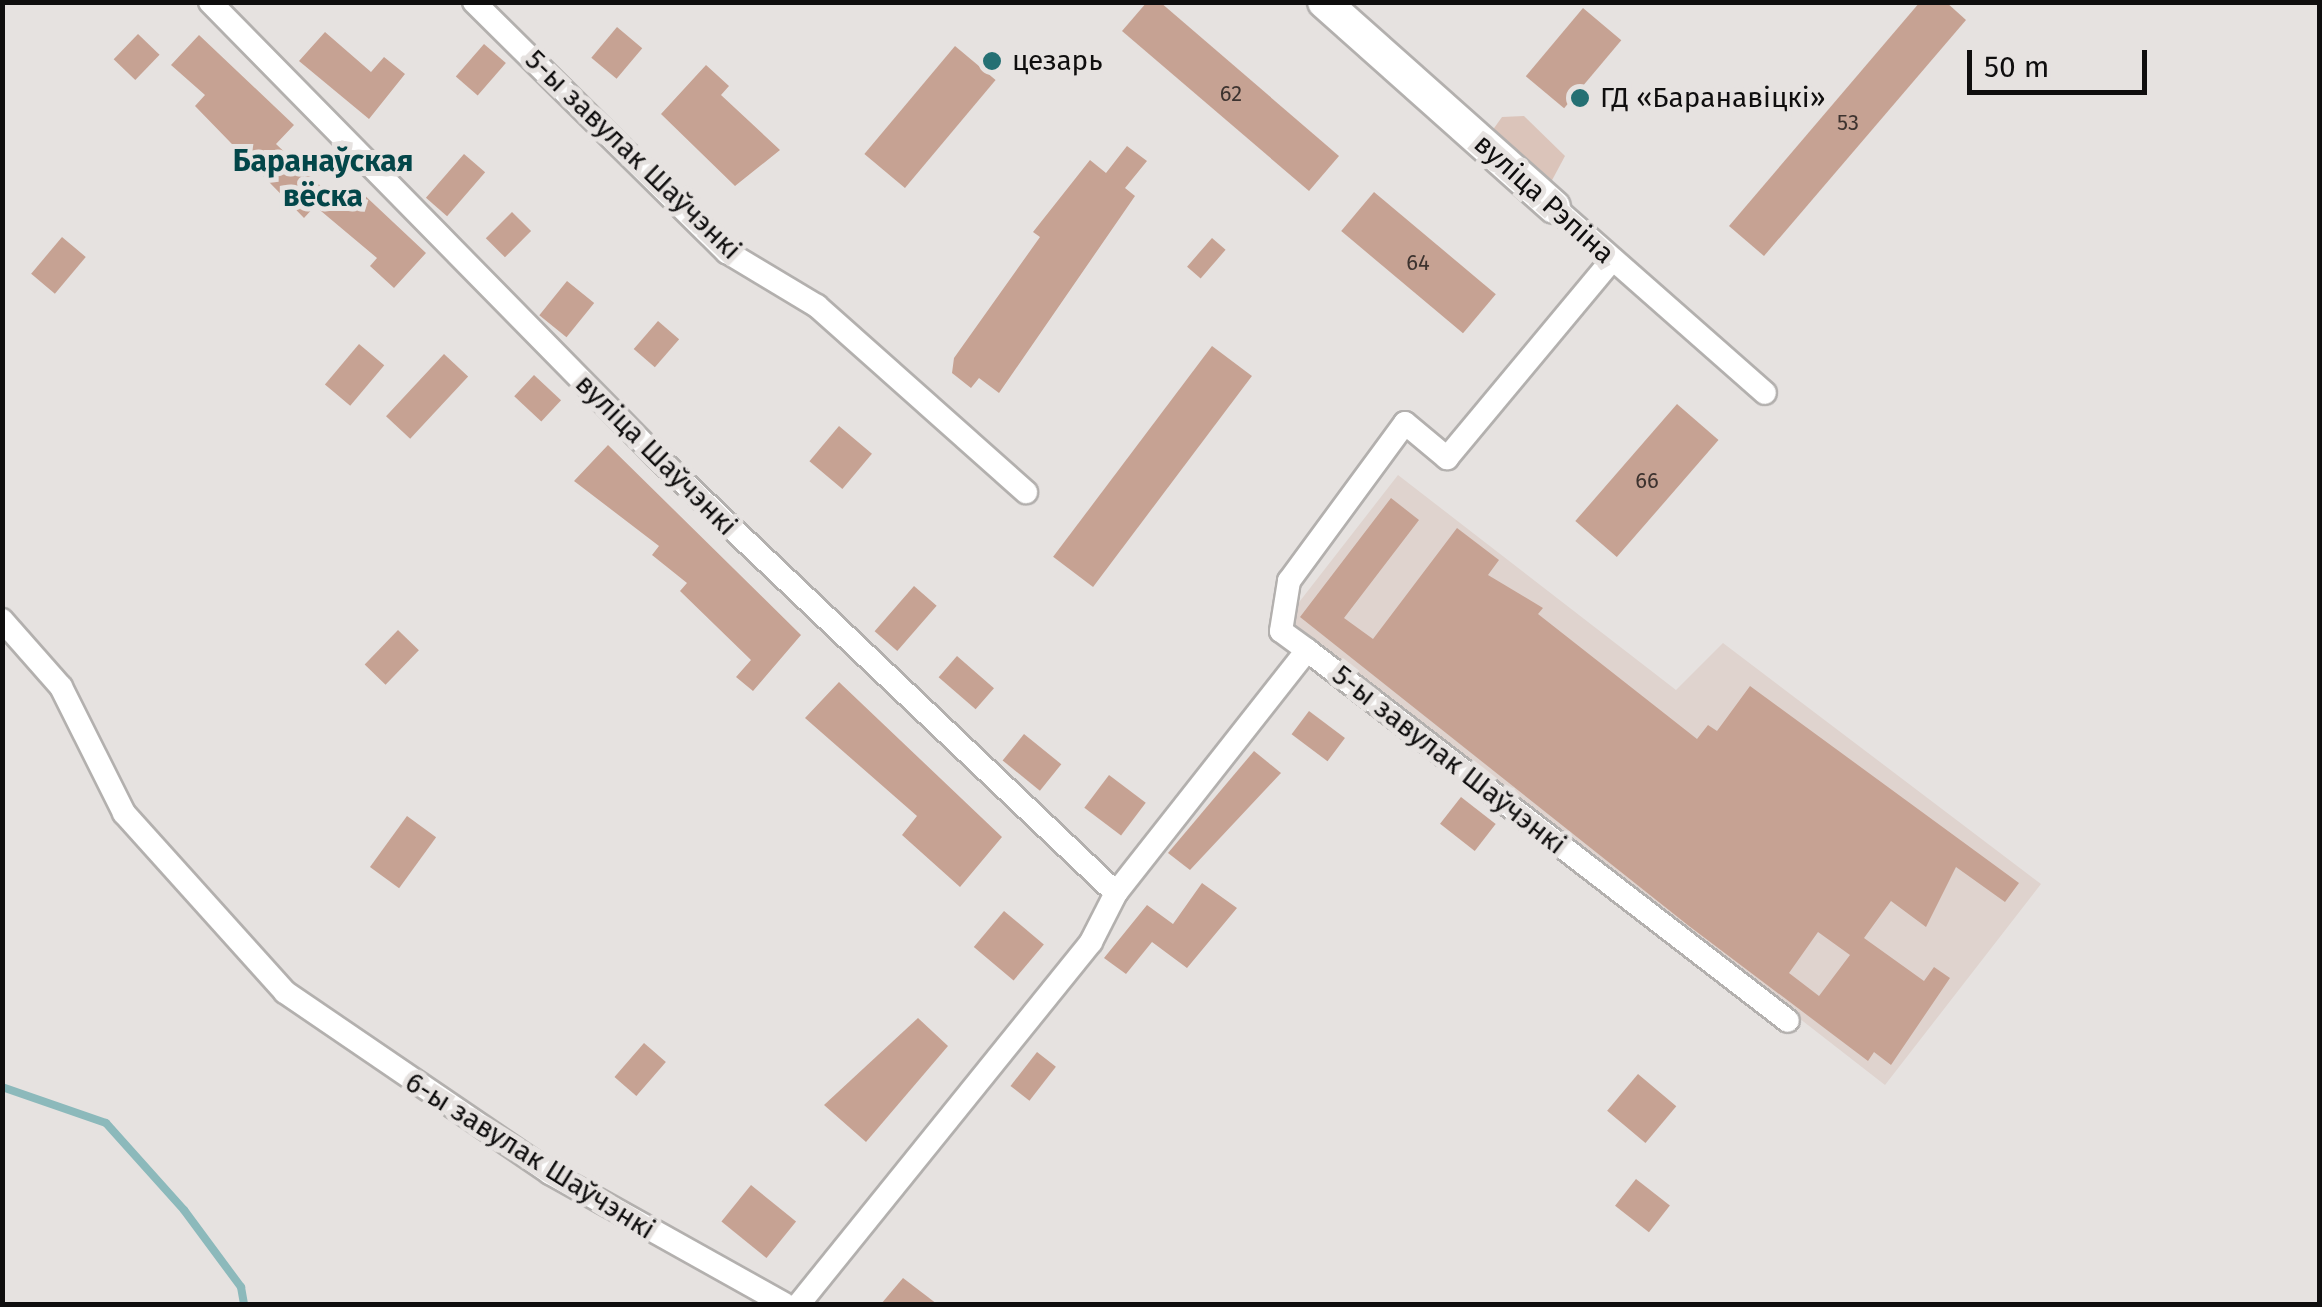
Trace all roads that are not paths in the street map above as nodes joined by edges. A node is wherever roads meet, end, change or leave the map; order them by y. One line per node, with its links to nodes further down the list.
1 (210, 2): 10 (street, вуліца Шаўчэнкі)
2 (474, 2): 7 (street, 5-ы завулак Шаўчэнкі)
3 (1324, 2): 4 (street, вуліца Рэпіна)
4 (1554, 207): 5 (street, вуліца Рэпіна)
5 (1612, 260): 6 (street, вуліца Рэпіна); 9 (street)
6 (1765, 393)
7 (1026, 492)
8 (2, 620): 12 (street, 6-ы завулак Шаўчэнкі)
9 (1308, 650): 10 (street, 5-ы завулак Шаўчэнкі); 11 (street, 5-ы завулак Шаўчэнкі)
10 (1116, 894): 13 (street)
11 (1788, 1021)
12 (784, 1304)
13 (799, 1304)

